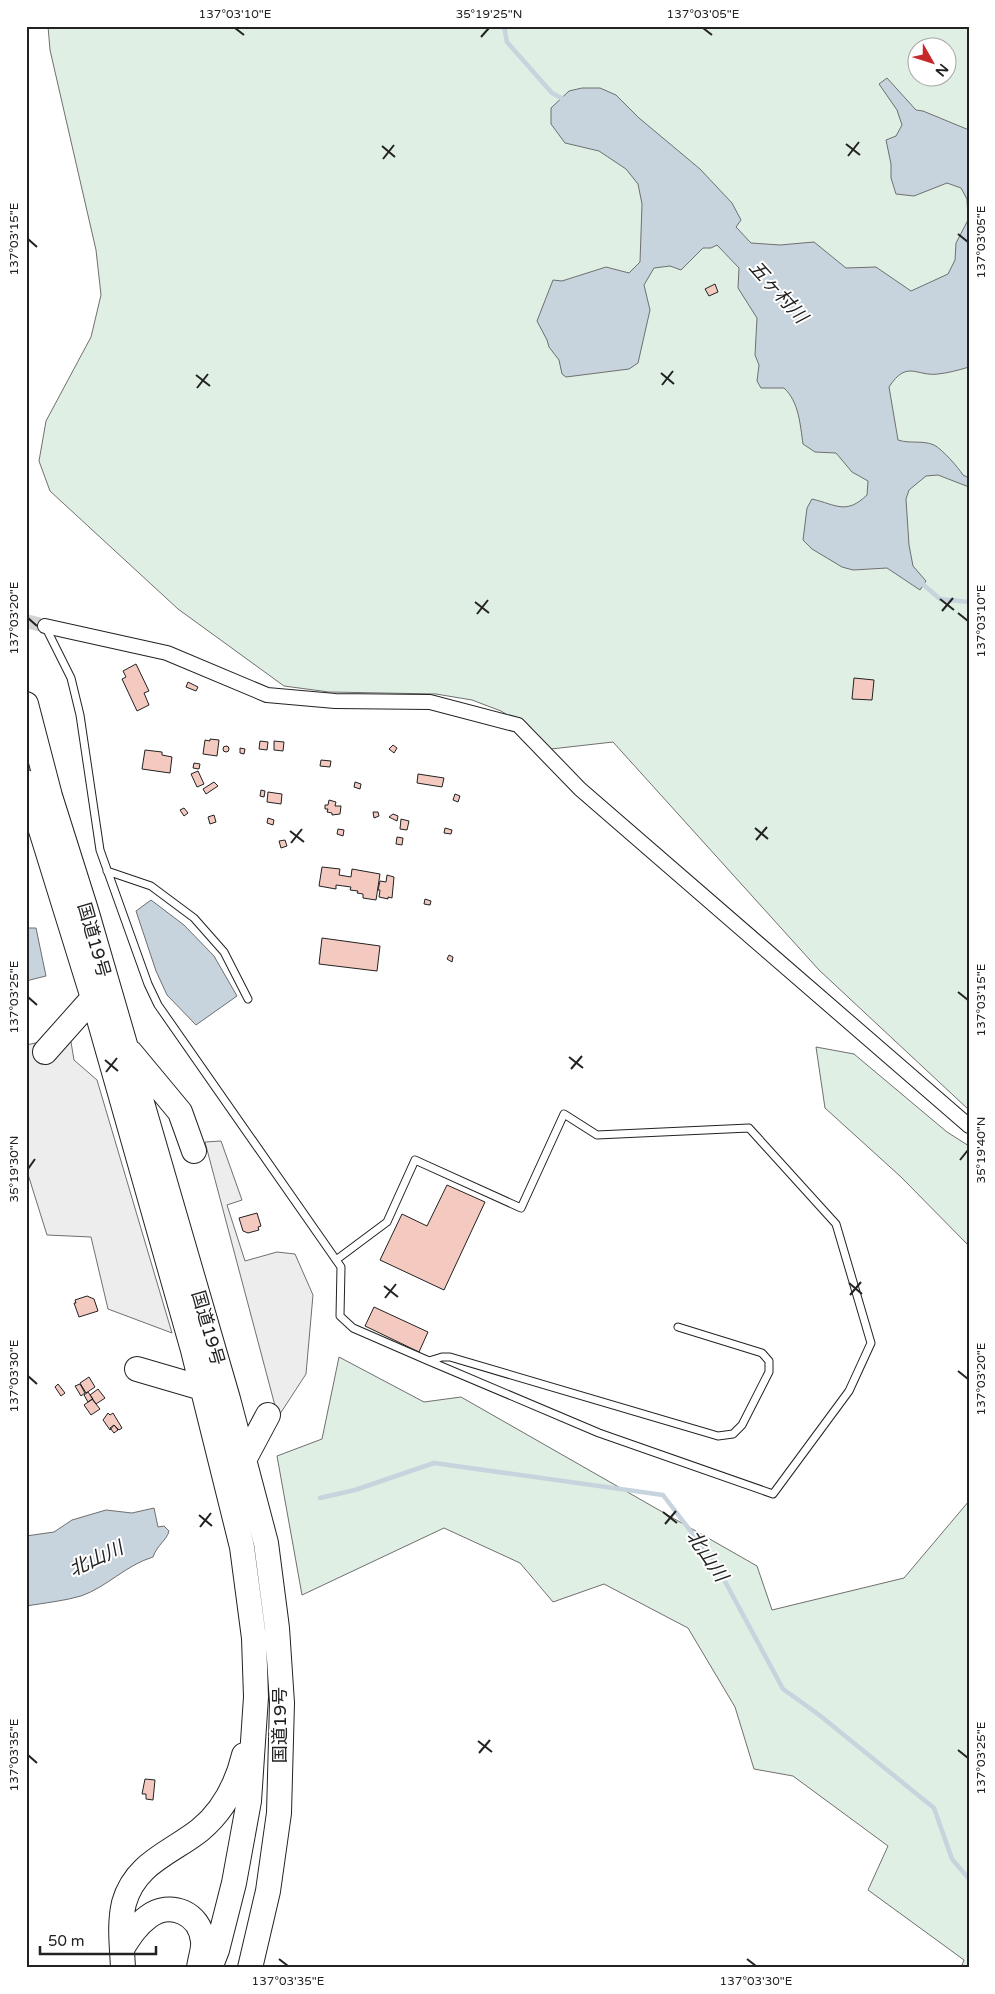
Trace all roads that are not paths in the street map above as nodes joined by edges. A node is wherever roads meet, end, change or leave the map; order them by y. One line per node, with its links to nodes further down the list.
1 (45, 626): 5 (lane); 10 (street)
2 (26, 704): 8 (highway, 国道19号)
3 (26, 782): 4 (highway, 国道19号)
4 (30, 809): 6 (highway, 国道19号)
5 (107, 871): 7 (lane); 12 (lane)
6 (93, 998): 9 (highway); 16 (highway, 国道19号)
7 (248, 998)
8 (125, 1046): 11 (highway); 18 (highway, 国道19号)
9 (45, 1052)
10 (969, 1126)
11 (194, 1151)
12 (336, 1260): 14 (lane); 14 (lane)
13 (678, 1327): 14 (lane)
14 (429, 1361)
15 (137, 1369): 16 (highway)
16 (202, 1388): 19 (highway, 国道19号)
17 (268, 1415): 18 (highway)
18 (244, 1460): 23 (highway, 国道19号)
19 (256, 1697): 20 (highway); 22 (highway, 国道19号)
20 (123, 1957): 21 (highway)
21 (199, 1968)
22 (210, 1968)
23 (250, 1968)

